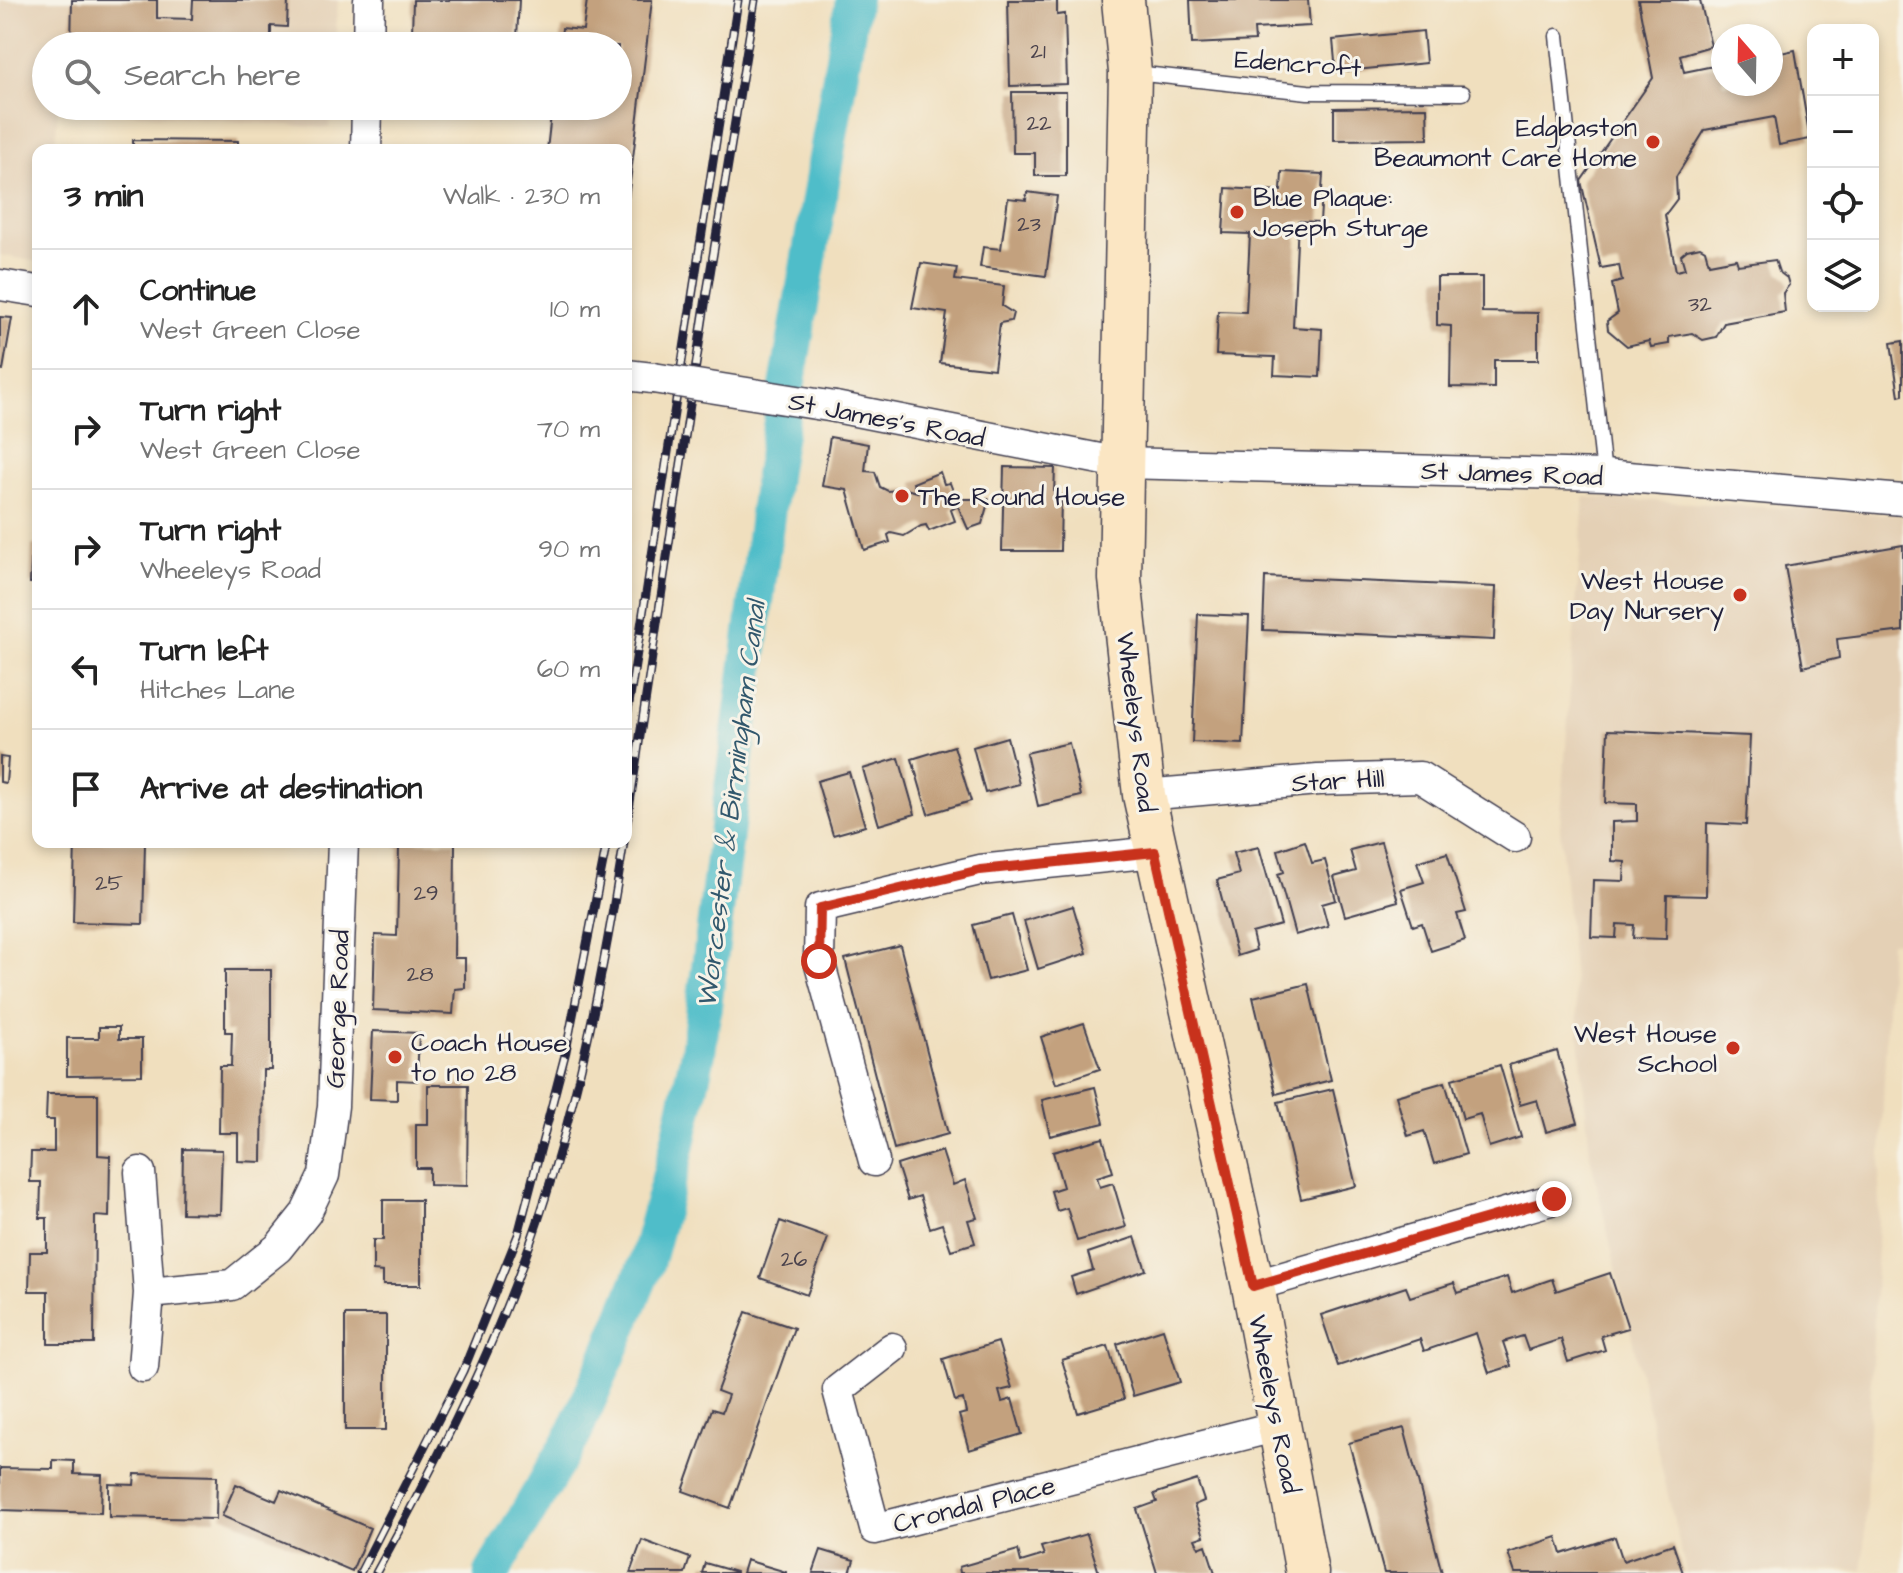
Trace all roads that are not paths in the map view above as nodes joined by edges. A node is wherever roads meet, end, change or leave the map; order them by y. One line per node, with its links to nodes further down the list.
1 (369, 0): 3 (street)
2 (1123, 0): 5 (street, Wheeleys Road)
3 (368, 32)
4 (1557, 36): 13 (lane)
5 (1130, 72): 6 (lane, Edencroft); 12 (street, Wheeleys Road)
6 (1463, 93)
7 (367, 120): 8 (street)
8 (366, 144)
9 (0, 285): 10 (street)
10 (32, 290)
11 (639, 377): 12 (street, St James's Road, bridge)
12 (1120, 463): 13 (street, St James Road); 15 (street, Wheeleys Road)
13 (1604, 475): 14 (street, St James Road)
14 (1903, 500)
15 (1144, 795): 16 (street, Star Hill); 18 (street, Wheeleys Road)
16 (1515, 837)
17 (343, 848): 23 (street, George Road)
18 (1155, 852): 19 (street); 22 (street, Wheeleys Road)
19 (874, 1161)
20 (140, 1172): 23 (street)
21 (1554, 1199): 22 (street)
22 (1253, 1286): 26 (street, Wheeleys Road)
23 (149, 1293): 25 (street)
24 (892, 1348): 26 (street, Crondal Place)
25 (143, 1367)
26 (1278, 1426): 27 (street, Wheeleys Road)
27 (1307, 1573)

